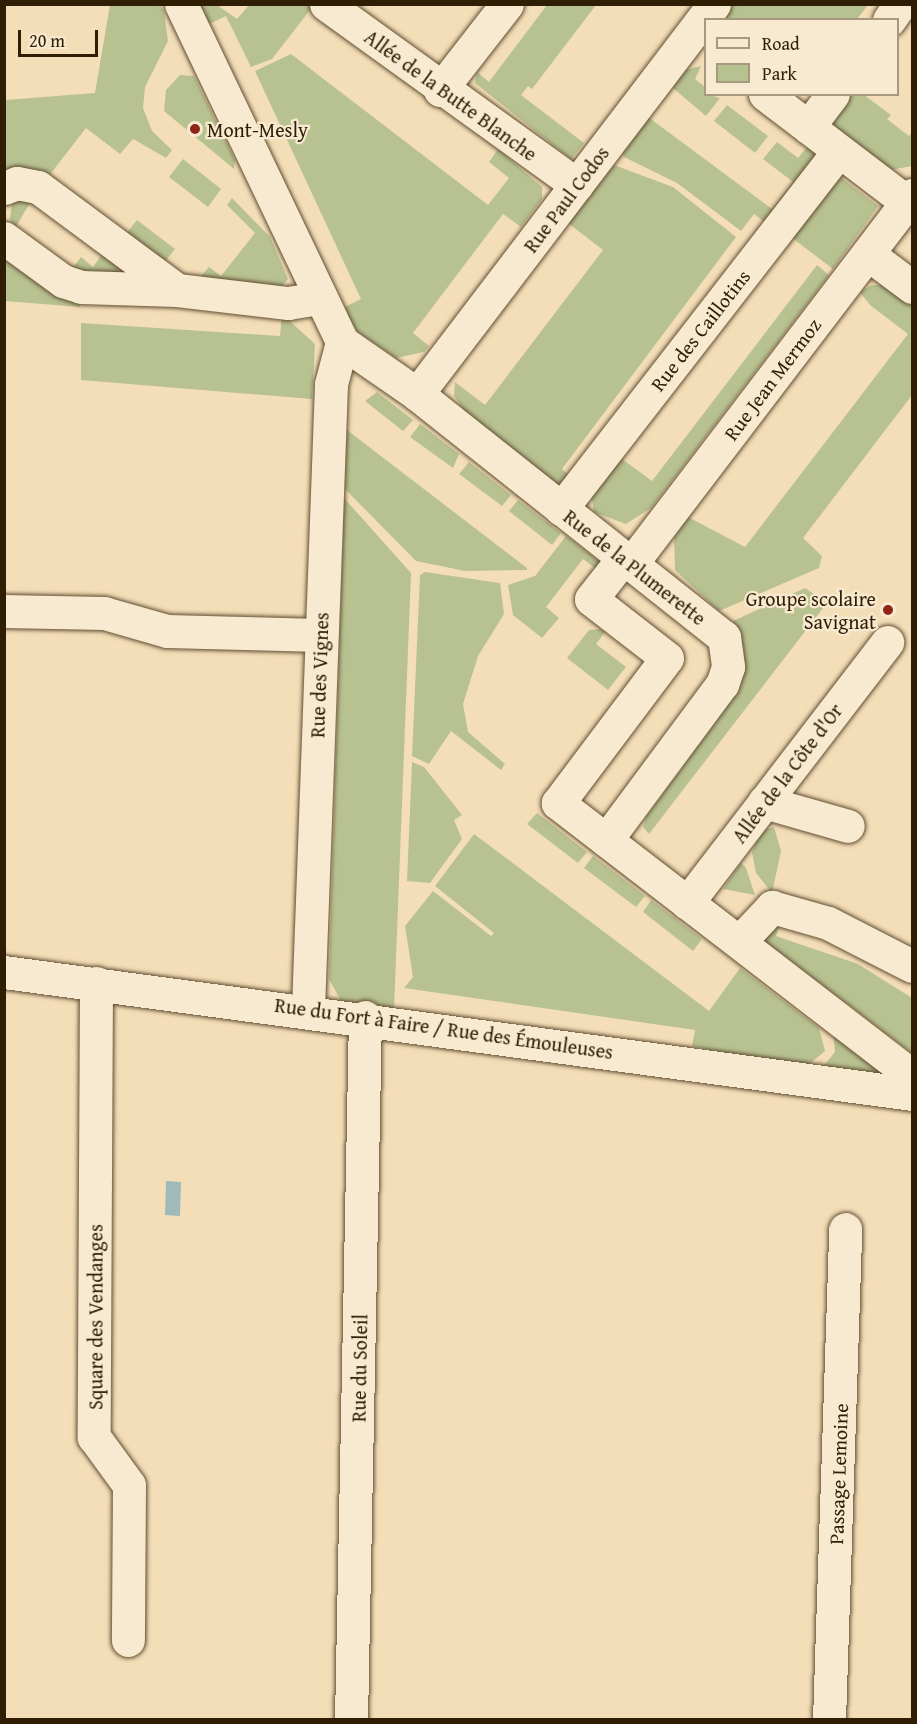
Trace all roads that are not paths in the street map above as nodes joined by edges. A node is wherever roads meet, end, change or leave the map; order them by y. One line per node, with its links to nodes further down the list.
1 (181, 4): 22 (street, Rue de la Plumerette)
2 (507, 4): 10 (street)
3 (714, 4): 6 (street, Rue Paul Codos)
4 (900, 4): 7 (street)
5 (340, 9): 10 (street, Allée de la Butte Blanche)
6 (708, 18)
7 (890, 18)
8 (704, 28): 9 (street, Rue Paul Codos)
9 (697, 44): 15 (street, Rue Paul Codos)
10 (440, 90): 15 (street, Allée de la Butte Blanche)
11 (768, 96): 13 (street)
12 (832, 96): 13 (street)
13 (808, 128): 14 (street)
14 (838, 152): 17 (street); 25 (street, Rue des Caillotins)
15 (577, 184): 24 (street, Rue Paul Codos)
16 (4, 189): 21 (street)
17 (910, 198): 19 (street, Rue Jean Mermoz)
18 (4, 238): 21 (street)
19 (868, 254): 20 (street); 26 (street, Rue Jean Mermoz)
20 (912, 287)
21 (177, 290): 22 (street)
22 (318, 298): 23 (street, Rue de la Plumerette)
23 (342, 342): 24 (street, Rue de la Plumerette); 28 (street, Rue des Vignes)
24 (417, 394): 25 (street, Rue de la Plumerette)
25 (561, 509): 26 (street, Rue de la Plumerette)
26 (628, 560): 32 (street, Rue de la Plumerette); 32 (street, Rue Jean Mermoz)
27 (4, 611): 28 (street)
28 (321, 635): 38 (street, Rue des Vignes)
29 (887, 642): 30 (street, Allée de la Côte d'Or)
30 (764, 802): 31 (street); 33 (street, Allée de la Côte d'Or)
31 (848, 826)
32 (606, 840): 33 (street)
33 (687, 903): 34 (street)
34 (740, 941): 35 (street); 40 (street)
35 (912, 966)
36 (4, 972): 37 (street, Rue du Fort à Faire / Rue des Émouleuses)
37 (96, 983): 38 (street, Rue du Fort à Faire / Rue des Émouleuses); 43 (street, Square des Vendanges)
38 (308, 1009): 39 (street, Rue du Fort à Faire / Rue des Émouleuses)
39 (366, 1017): 41 (street, Rue du Fort à Faire / Rue des Émouleuses); 44 (street, Rue du Soleil)
40 (912, 1076)
41 (897, 1093)
42 (845, 1229): 45 (street, Passage Lemoine)
43 (128, 1640)
44 (351, 1719)
45 (829, 1719)

